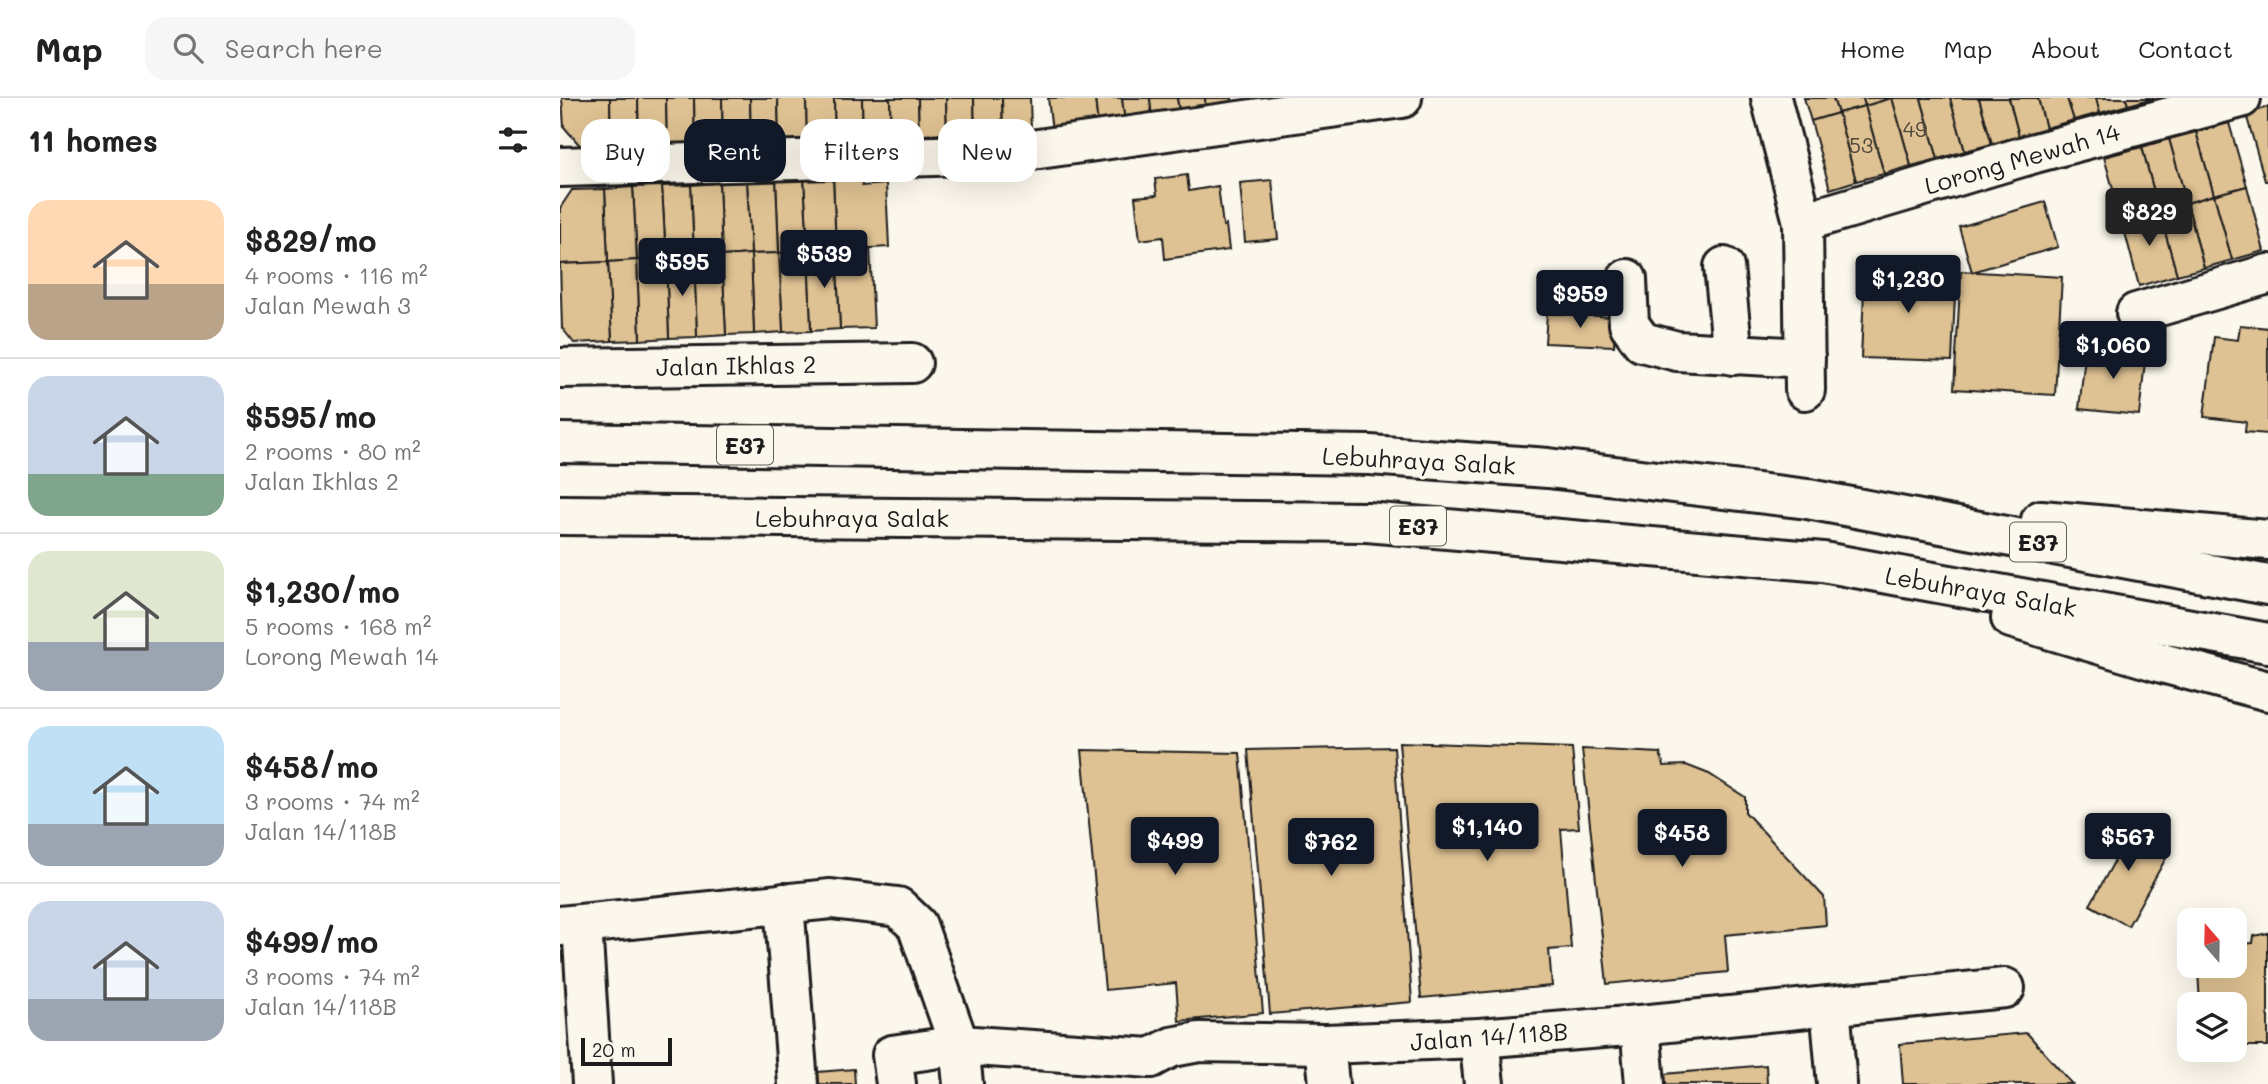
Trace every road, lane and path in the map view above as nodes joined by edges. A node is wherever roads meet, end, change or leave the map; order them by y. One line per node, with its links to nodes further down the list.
1 (1402, 98): 4 (main road)
2 (1771, 98): 5 (main road)
3 (2241, 98): 5 (main road, Lorong Mewah 14)
4 (560, 167)
5 (1803, 222): 10 (main road)
6 (1724, 267): 10 (main road)
7 (2268, 274): 9 (main road)
8 (1627, 279): 10 (main road)
9 (2136, 313)
10 (1732, 355)
11 (912, 363): 12 (main road, Jalan Ikhlas 2)
12 (560, 368)
13 (560, 443): 14 (main road, Lebuhraya Salak / E37)
14 (1808, 499): 16 (main road); 18 (main road, Lebuhraya Salak / E37)
15 (560, 515): 17 (main road, Lebuhraya Salak / E37)
16 (2268, 540)
17 (1823, 562): 19 (main road, Lebuhraya Salak / E37); 20 (main road)
18 (2268, 585)
19 (2268, 643)
20 (2268, 691)
21 (784, 903): 22 (main road); 28 (main road); 31 (main road)
22 (571, 925): 30 (main road)
23 (2005, 988): 24 (main road, Jalan 14/118B)
24 (1830, 1006): 25 (main road, Jalan 14/118B); 37 (main road)
25 (1640, 1025): 26 (main road, Jalan 14/118B); 36 (main road)
26 (1479, 1038): 27 (main road, Jalan 14/118B); 35 (main road)
27 (1325, 1044): 29 (main road, Jalan 14/118B); 34 (main road)
28 (959, 1045): 29 (main road); 32 (main road); 33 (main road)
29 (1152, 1071)
30 (592, 1084)
31 (798, 1084)
32 (896, 1084)
33 (963, 1084)
34 (1329, 1084)
35 (1484, 1084)
36 (1645, 1084)
37 (1837, 1084)

